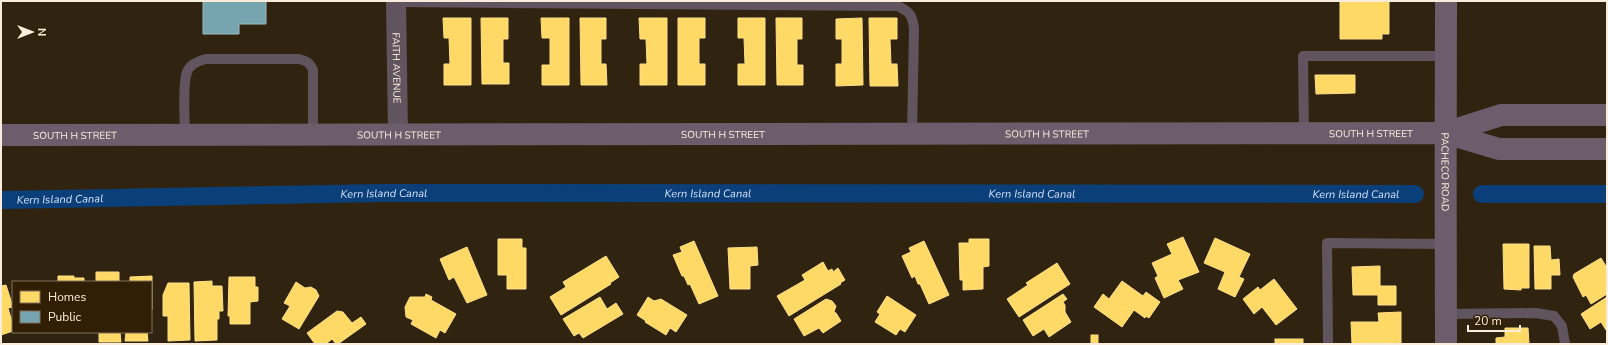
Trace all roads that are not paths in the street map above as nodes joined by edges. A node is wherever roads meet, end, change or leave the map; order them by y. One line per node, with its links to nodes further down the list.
1 (1446, 1): 3 (street, PACHECO ROAD)
2 (396, 2): 8 (street, FAITH AVENUE); 9 (lane)
3 (1446, 56): 5 (lane); 6 (street, PACHECO ROAD)
4 (1607, 114): 6 (street, SOUTH H STREET)
5 (1304, 133): 6 (street, SOUTH H STREET); 9 (street, SOUTH H STREET)
6 (1445, 133): 12 (street, SOUTH H STREET); 13 (street, PACHECO ROAD)
7 (313, 134): 8 (street, SOUTH H STREET); 11 (street, SOUTH H STREET); 11 (lane)
8 (398, 134): 9 (street, SOUTH H STREET)
9 (912, 134)
10 (1, 135): 11 (street, SOUTH H STREET)
11 (186, 135)
12 (1607, 149)
13 (1447, 244): 14 (street, PACHECO ROAD); 15 (lane)
14 (1446, 314): 16 (street, PACHECO ROAD); 17 (lane)
15 (1328, 344)
16 (1446, 344)
17 (1565, 344)

